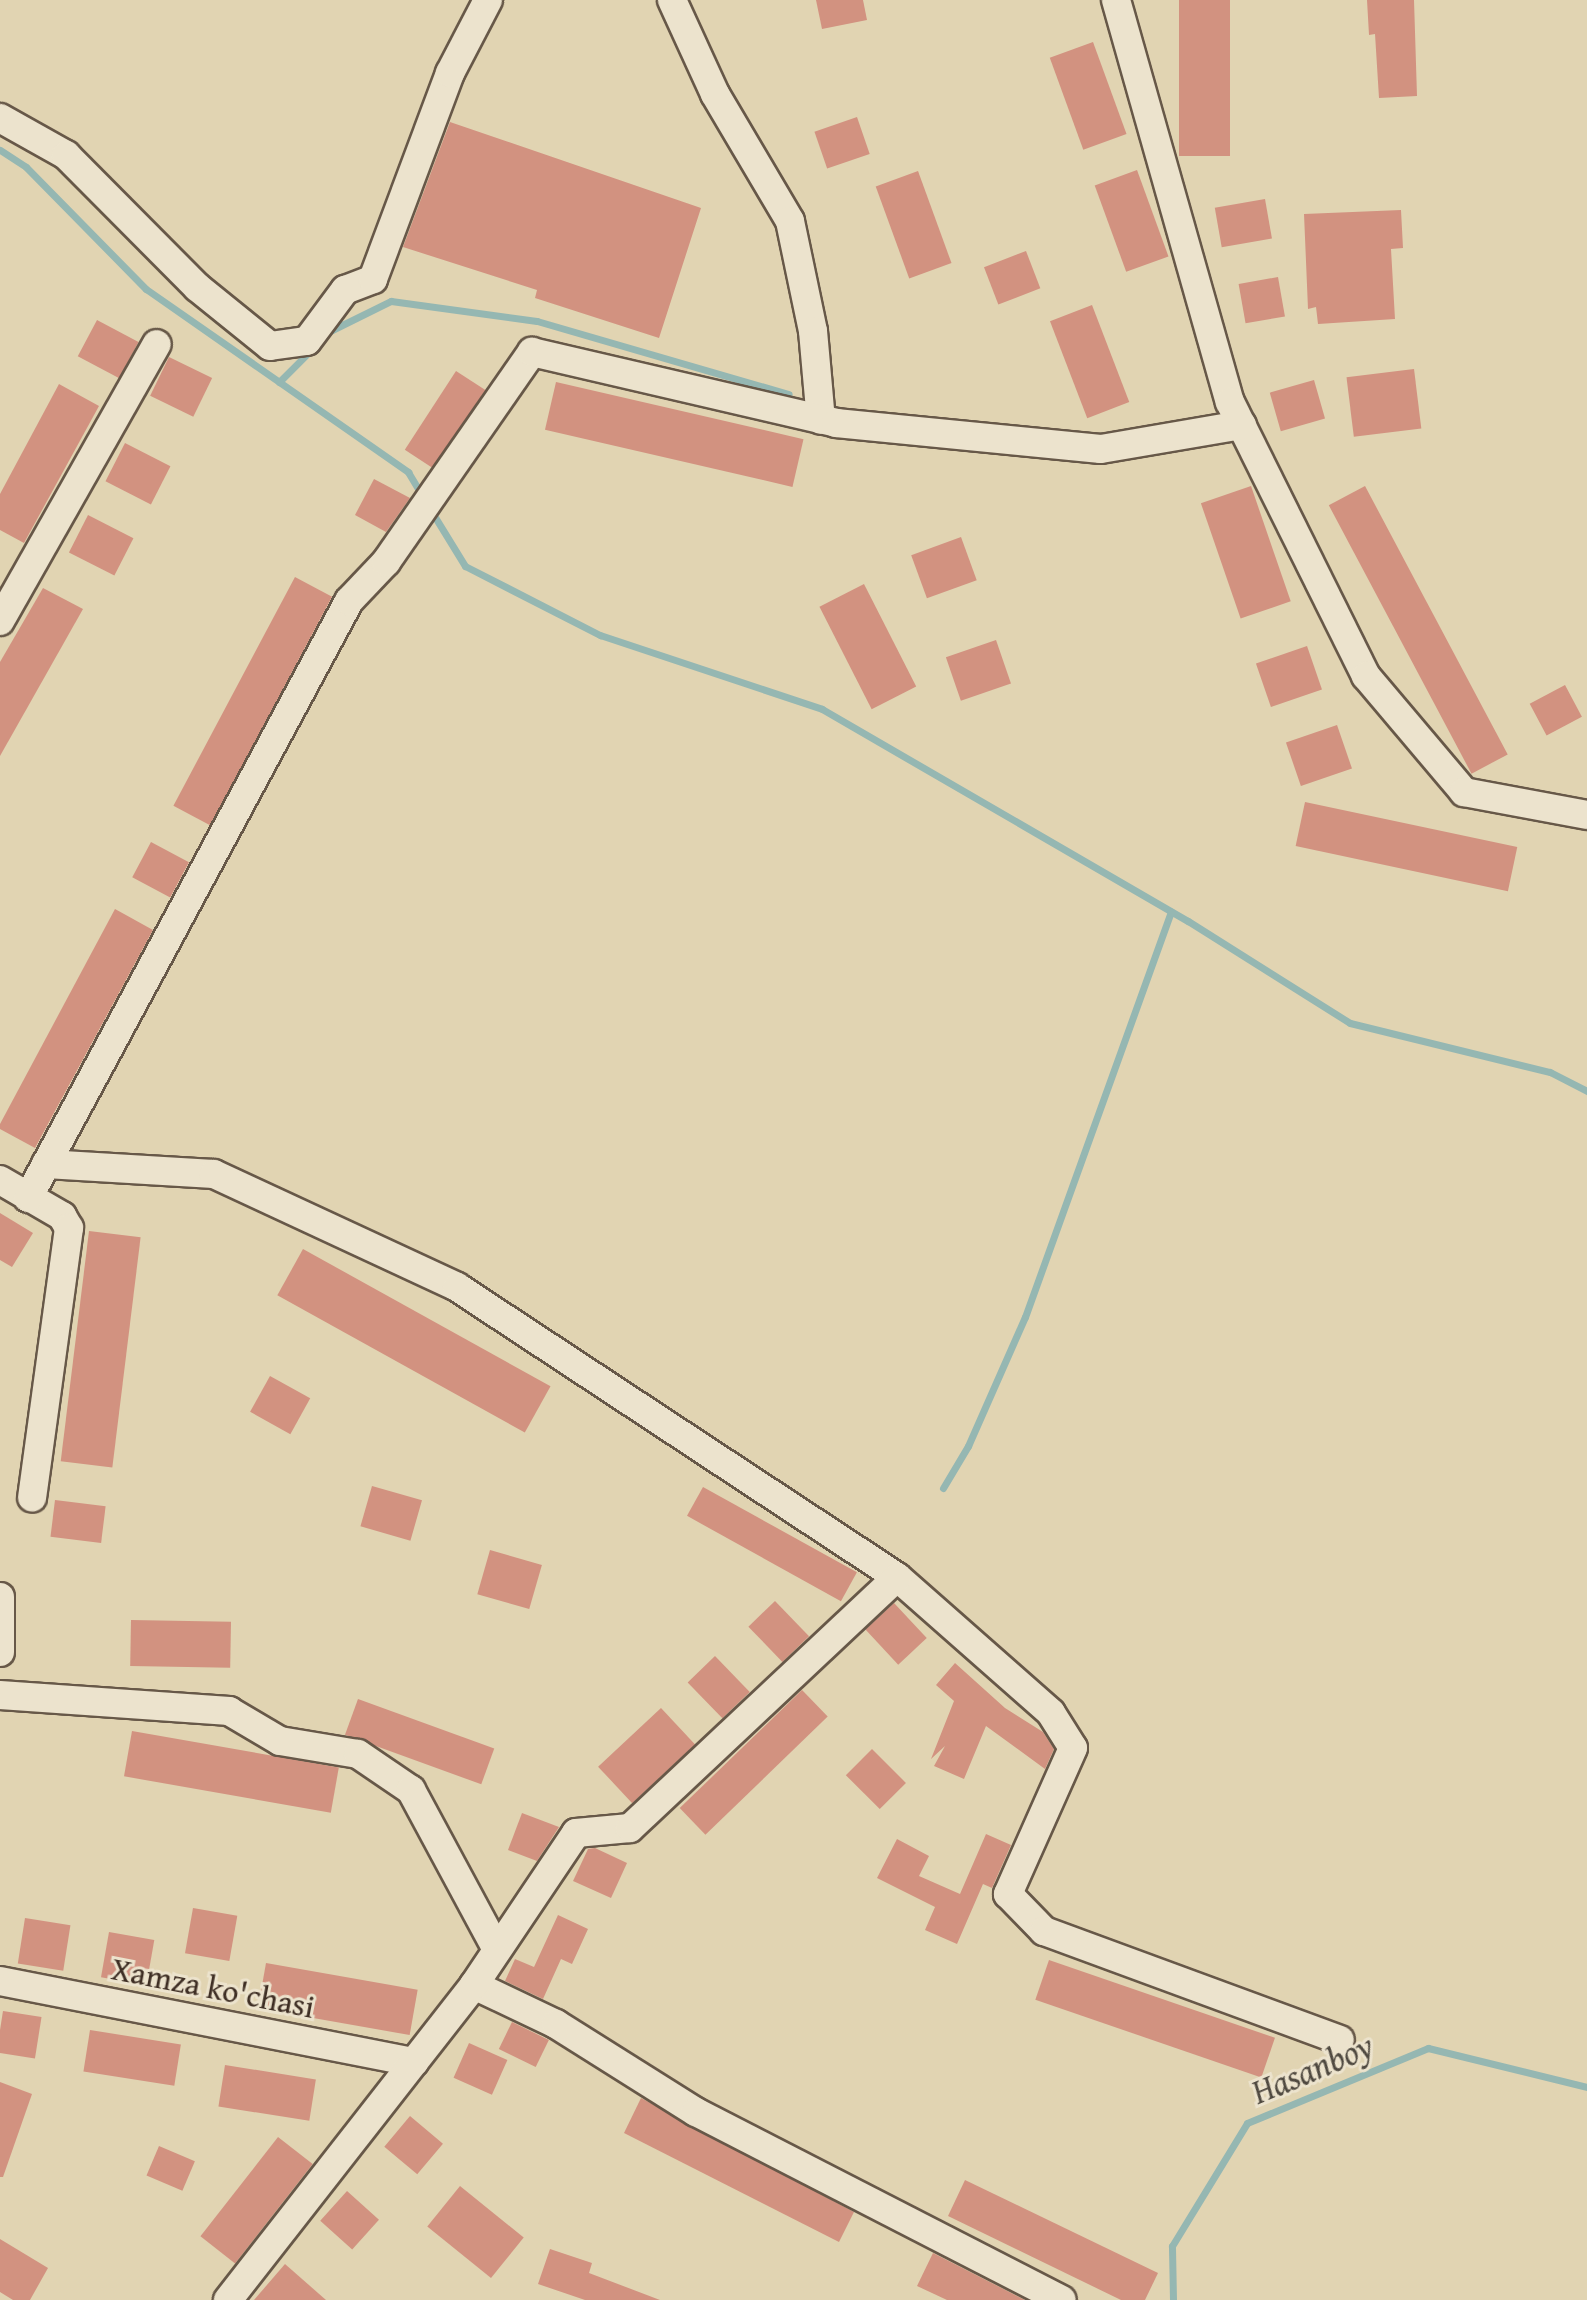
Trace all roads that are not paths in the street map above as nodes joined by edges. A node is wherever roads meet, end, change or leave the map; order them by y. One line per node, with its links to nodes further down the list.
1 (488, 0): 4 (street)
2 (672, 0): 6 (street)
3 (1116, 0): 7 (street)
4 (0, 118)
5 (157, 344): 8 (street)
6 (821, 420): 7 (street); 10 (street)
7 (1242, 425): 9 (street)
8 (0, 621)
9 (1587, 815)
10 (46, 1164): 12 (street); 14 (street)
11 (0, 1180): 12 (street)
12 (28, 1198): 13 (street)
13 (32, 1497)
14 (897, 1577): 18 (street); 21 (street)
15 (0, 1597): 16 (street)
16 (0, 1652)
17 (0, 1695): 18 (street)
18 (496, 1948): 20 (street)
19 (0, 1981): 22 (street, Xamza ko'chasi)
20 (474, 1985): 22 (street); 24 (street)
21 (1340, 2040)
22 (414, 2062): 23 (street)
23 (228, 2300)
24 (1062, 2300)

